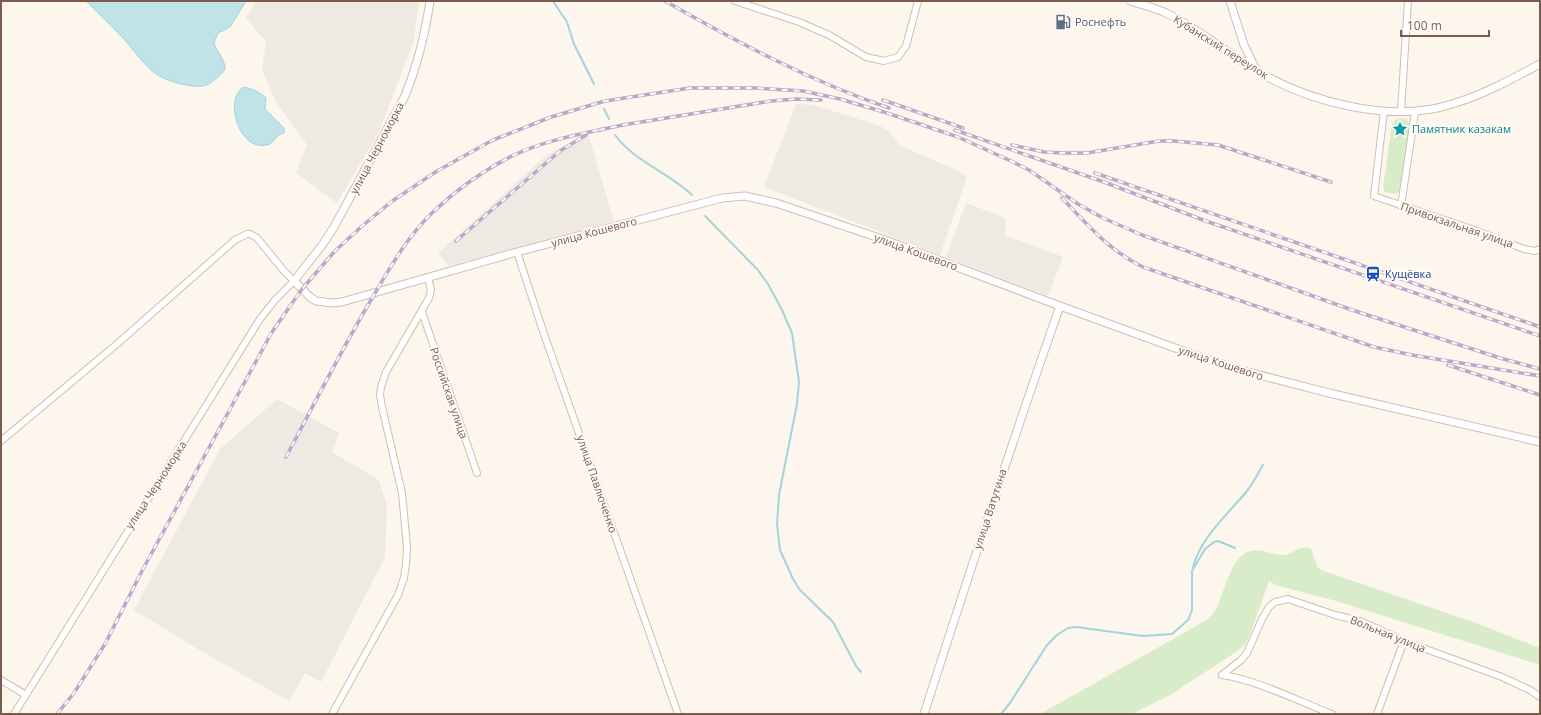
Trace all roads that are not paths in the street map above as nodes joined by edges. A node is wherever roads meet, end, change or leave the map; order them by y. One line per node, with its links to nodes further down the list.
1 (430, 1): 16 (street, улица Черноморка)
2 (735, 1): 3 (street)
3 (918, 1)
4 (1130, 1): 8 (street, Кубанский переулок)
5 (1230, 1): 8 (street)
6 (1408, 1): 10 (street)
7 (1540, 64): 11 (street, Кубанский переулок)
8 (1256, 70): 9 (street, Кубанский переулок)
9 (1384, 111): 10 (street, Кубанский переулок); 12 (street, Привокзальная улица)
10 (1401, 111): 11 (street, Кубанский переулок)
11 (1415, 112): 12 (street)
12 (1401, 206): 13 (street, Привокзальная улица)
13 (1540, 249)
14 (517, 252): 15 (street, улица Кошевого); 17 (street, улица Кошевого); 28 (street, улица Павлюченко)
15 (428, 277): 16 (street, улица Кошевого); 18 (street)
16 (294, 281): 19 (street); 24 (street, улица Черноморка)
17 (1060, 306): 20 (street, улица Кошевого); 29 (street, улица Ватутина)
18 (422, 312): 21 (street, Российская улица); 27 (street)
19 (1, 441)
20 (1540, 442)
21 (477, 473)
22 (1404, 642): 25 (street, Вольная улица); 30 (street, Вольная улица); 31 (street)
23 (1, 680): 24 (street)
24 (26, 695): 26 (street, улица Черноморка)
25 (1540, 697)
26 (14, 714)
27 (332, 714)
28 (678, 714)
29 (924, 714)
30 (1332, 714)
31 (1377, 714)

